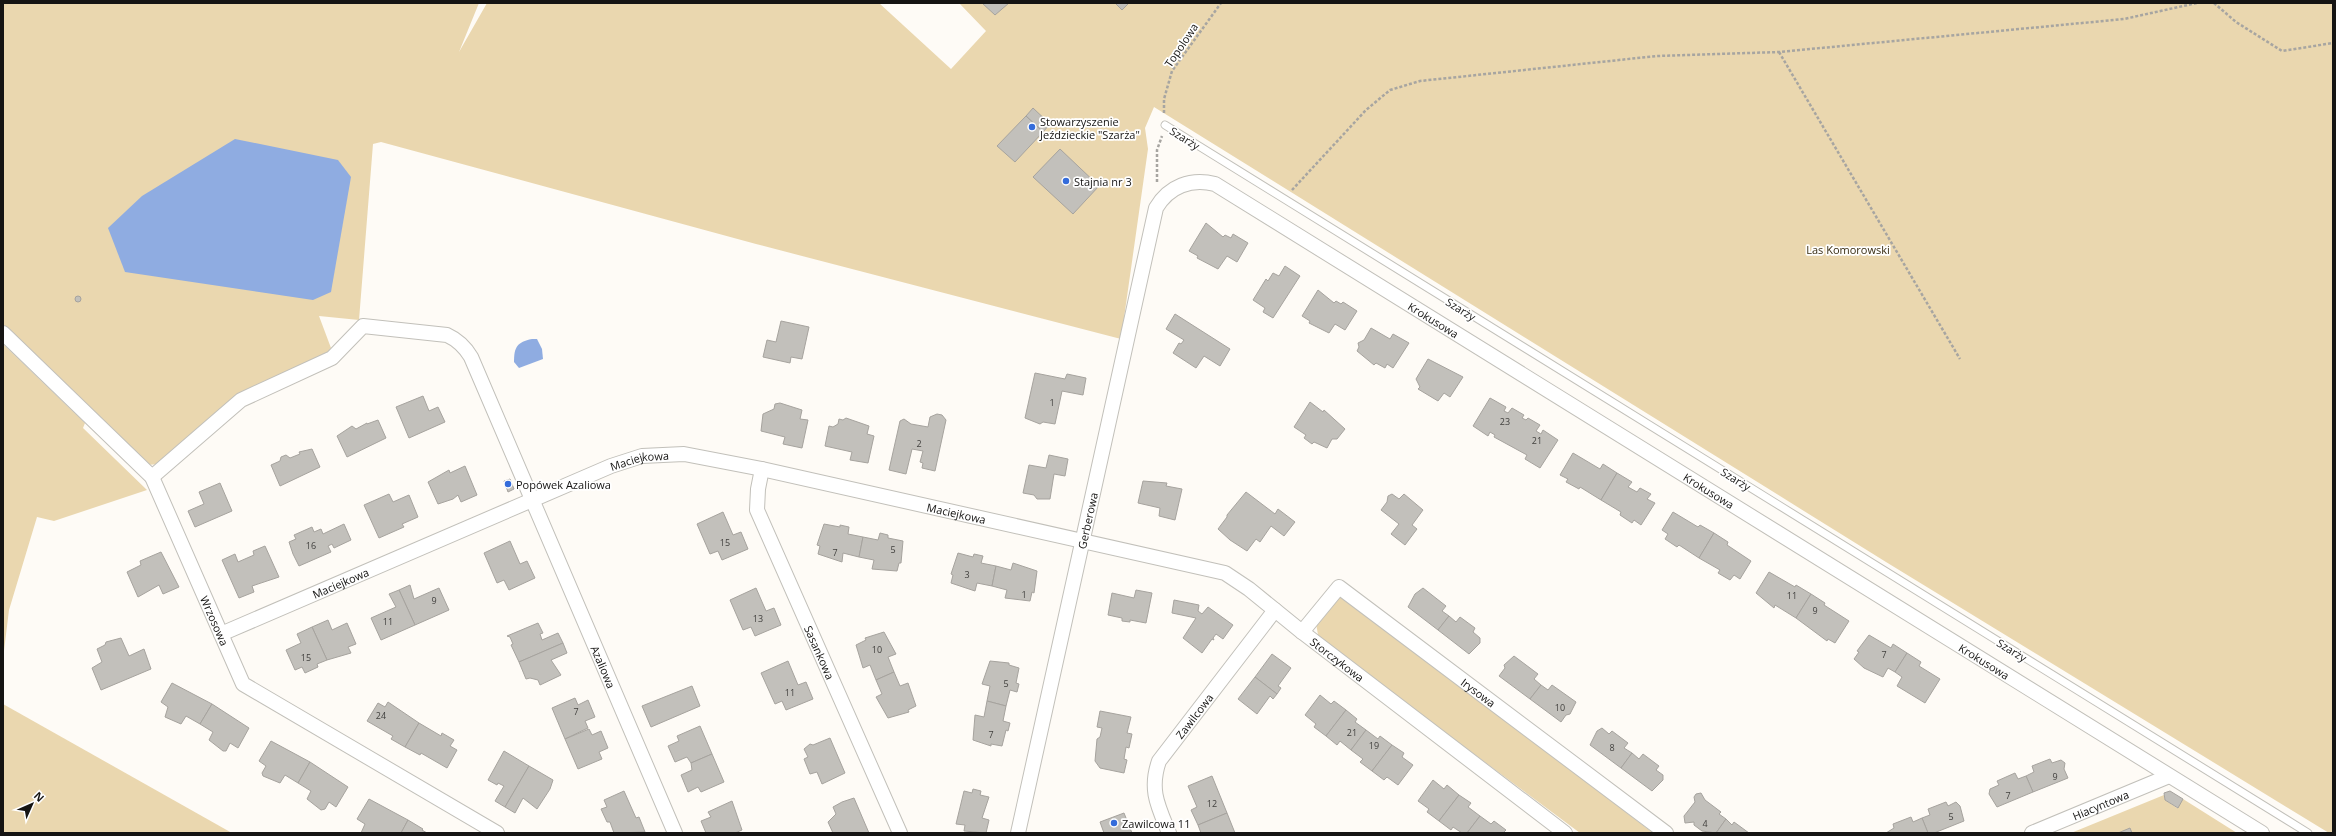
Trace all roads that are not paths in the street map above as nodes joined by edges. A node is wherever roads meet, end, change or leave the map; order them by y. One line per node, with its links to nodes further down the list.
1 (1165, 125): 21 (lane, Szarży)
2 (1156, 208): 7 (street, Gerberowa); 11 (street, Krokusowa)
3 (3, 333): 5 (street, Wrzosowa)
4 (762, 469): 6 (street, Maciejkowa); 7 (street, Maciejkowa); 14 (street, Sasankowa)
5 (152, 477): 6 (street, Azaliowa); 10 (street, Wrzosowa)
6 (532, 501): 10 (street, Maciejkowa); 13 (street, Azaliowa)
7 (1084, 542): 8 (street, Storczykowa); 15 (street, Gerberowa)
8 (1275, 610): 9 (street, Storczykowa); 16 (street, Zawilcowa)
9 (1302, 632): 17 (street, Storczykowa); 18 (street, Irysowa)
10 (221, 634): 12 (street, Wrzosowa)
11 (2169, 776): 19 (street, Hiacyntowa); 20 (street, Krokusowa)
12 (497, 833)
13 (675, 833)
14 (900, 833)
15 (1018, 833)
16 (1169, 833)
17 (1565, 833)
18 (1666, 833)
19 (2032, 833)
20 (2262, 833)
21 (2308, 833)

